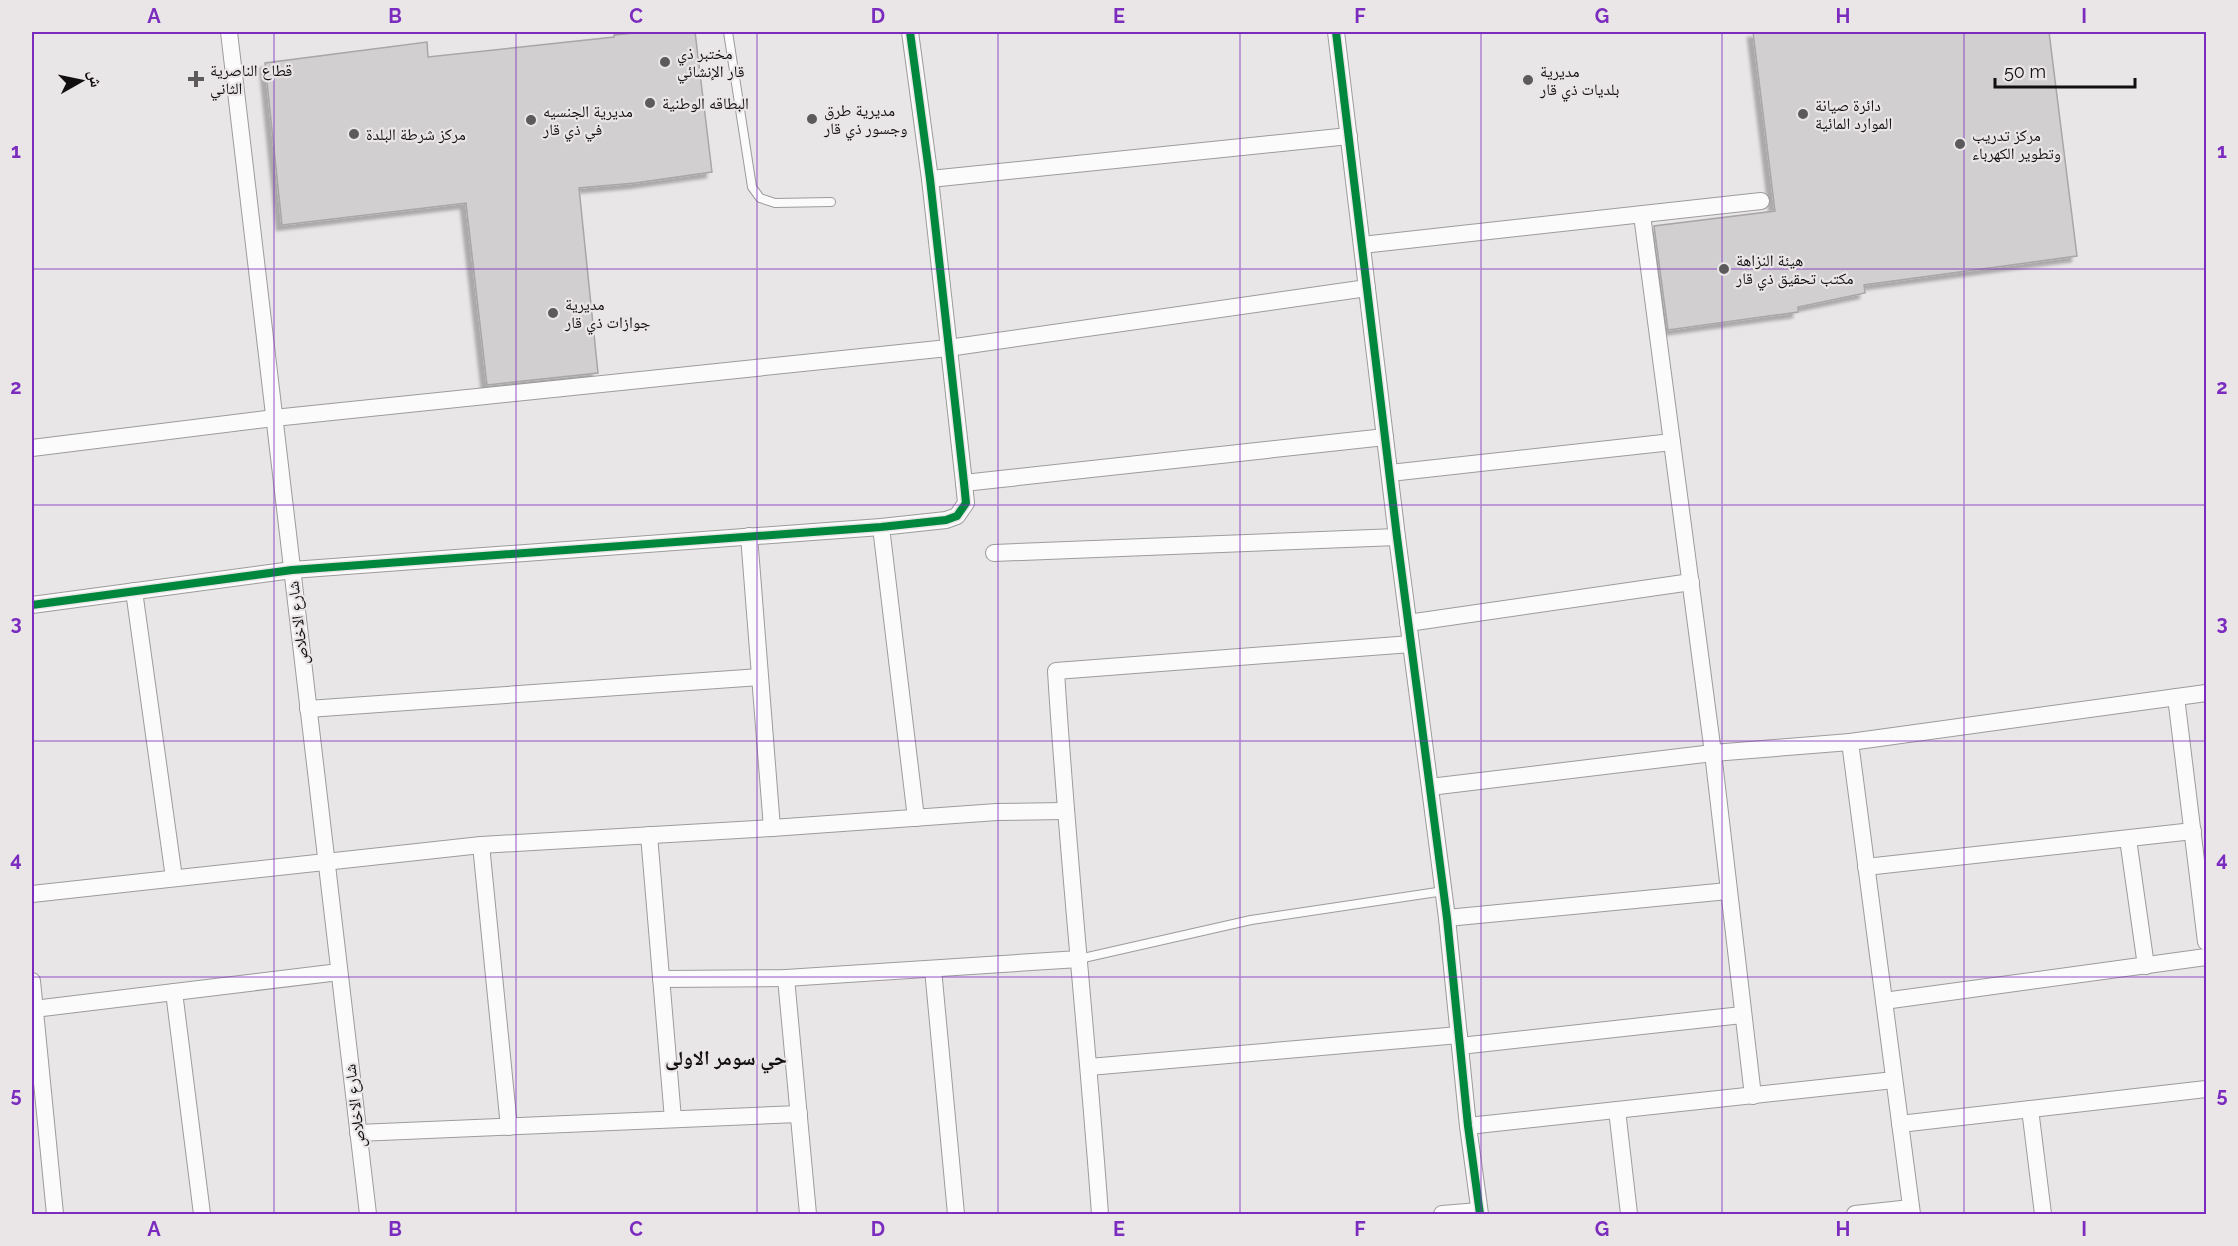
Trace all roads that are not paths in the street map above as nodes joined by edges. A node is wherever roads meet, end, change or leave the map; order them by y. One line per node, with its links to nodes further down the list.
1 (229, 32): 13 (street, شارع الاخلاص)
2 (728, 32): 8 (lane)
3 (910, 32): 6 (street)
4 (1336, 32): 5 (street)
5 (1348, 136): 6 (street); 10 (street)
6 (930, 179): 12 (street)
7 (1761, 201): 9 (street)
8 (831, 202)
9 (1642, 215): 10 (street); 15 (street)
10 (1362, 245): 11 (street)
11 (1367, 288): 12 (street); 14 (street)
12 (948, 348): 13 (street); 18 (street)
13 (274, 418): 16 (street); 23 (street, شارع الاخلاص)
14 (1385, 437): 17 (street); 18 (street)
15 (1672, 442): 17 (street); 24 (street)
16 (32, 448)
17 (1390, 473): 21 (street)
18 (964, 483): 19 (street)
19 (881, 527): 20 (street); 37 (street)
20 (749, 536): 23 (street); 29 (street)
21 (1397, 537): 22 (street); 27 (street)
22 (994, 553)
23 (292, 570): 25 (street); 32 (street, شارع الاخلاص)
24 (1691, 582): 27 (street); 34 (street)
25 (134, 591): 26 (street); 45 (street)
26 (32, 605)
27 (1408, 623): 28 (street)
28 (1411, 644): 35 (street); 36 (street)
29 (760, 677): 32 (street); 38 (street)
30 (2206, 693): 31 (street)
31 (2176, 697): 33 (street); 39 (street)
32 (308, 709): 43 (street, شارع الاخلاص)
33 (1850, 742): 34 (street); 44 (street)
34 (1713, 753): 35 (street); 47 (street)
35 (1430, 787): 46 (street)
36 (1065, 811): 37 (street); 52 (street)
37 (916, 818): 38 (street)
38 (772, 828): 40 (street)
39 (2193, 831): 41 (street); 50 (street)
40 (649, 835): 42 (street); 57 (street)
41 (2128, 839): 44 (street); 53 (street)
42 (481, 845): 43 (street); 73 (street)
43 (326, 863): 45 (street); 55 (street, شارع الاخلاص)
44 (1866, 867): 60 (street)
45 (174, 878): 48 (street)
46 (1444, 891): 49 (street); 52 (lane)
47 (1728, 891): 49 (street); 62 (street)
48 (32, 894)
49 (1447, 918): 63 (street)
50 (2206, 942)
51 (2206, 957): 53 (street)
52 (1080, 959): 54 (street); 64 (street)
53 (2146, 966): 60 (street)
54 (933, 969): 56 (street); 82 (street)
55 (339, 972): 59 (street); 75 (street, شارع الاخلاص)
56 (786, 978): 57 (street); 70 (street)
57 (661, 979): 71 (street)
58 (32, 981): 61 (street)
59 (174, 992): 61 (street); 79 (street)
60 (1884, 1001): 65 (street)
61 (34, 1009): 78 (street)
62 (1742, 1015): 63 (street); 67 (street)
63 (1460, 1041): 64 (street); 74 (street)
64 (1089, 1067): 83 (street)
65 (1894, 1080): 67 (street); 72 (street)
66 (2206, 1089): 68 (street)
67 (1753, 1096): 69 (street)
68 (2030, 1109): 72 (street); 87 (street)
69 (1617, 1110): 74 (street); 85 (street)
70 (799, 1114): 71 (street); 81 (street)
71 (673, 1119): 73 (street)
72 (1900, 1124): 76 (street)
73 (509, 1126): 75 (street)
74 (1468, 1126): 77 (street)
75 (358, 1133): 80 (street, شارع الاخلاص)
76 (1912, 1211): 86 (street)
77 (1479, 1213): 84 (street)
78 (54, 1215)
79 (202, 1215)
80 (368, 1215)
81 (808, 1215)
82 (956, 1215)
83 (1100, 1215)
84 (1442, 1215)
85 (1629, 1215)
86 (1855, 1215)
87 (2043, 1215)

